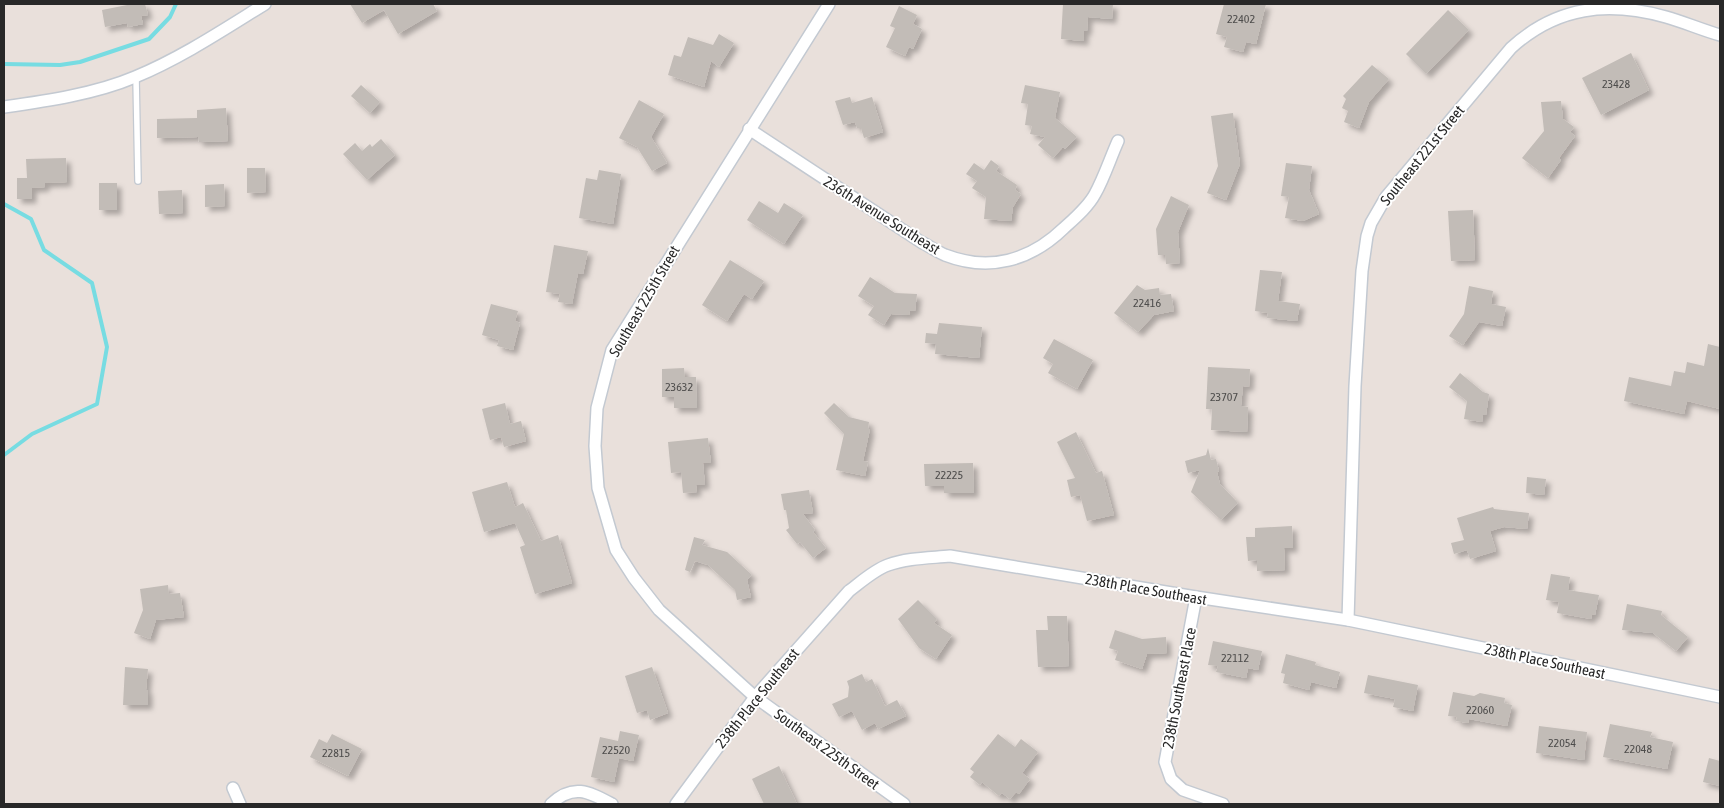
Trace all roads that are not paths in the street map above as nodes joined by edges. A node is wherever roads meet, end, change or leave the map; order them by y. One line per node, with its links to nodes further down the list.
1 (265, 4): 4 (street)
2 (829, 4): 6 (street, Southeast 225th Street)
3 (1720, 35): 10 (street, Southeast 221st Street)
4 (136, 77): 5 (street); 8 (lane)
5 (4, 108)
6 (749, 129): 7 (street, 236th Avenue Southeast); 11 (street, Southeast 225th Street)
7 (1118, 142)
8 (138, 181)
9 (1196, 598): 10 (street, 238th Place Southeast); 11 (street, 238th Place Southeast); 19 (street, 238th Southeast Place)
10 (1348, 620): 12 (street, 238th Place Southeast)
11 (755, 697): 17 (street, 238th Place Southeast); 18 (street, Southeast 225th Street)
12 (1720, 697)
13 (233, 788): 14 (street)
14 (240, 804)
15 (551, 804): 16 (street)
16 (612, 804)
17 (676, 804)
18 (904, 804)
19 (1223, 804)

